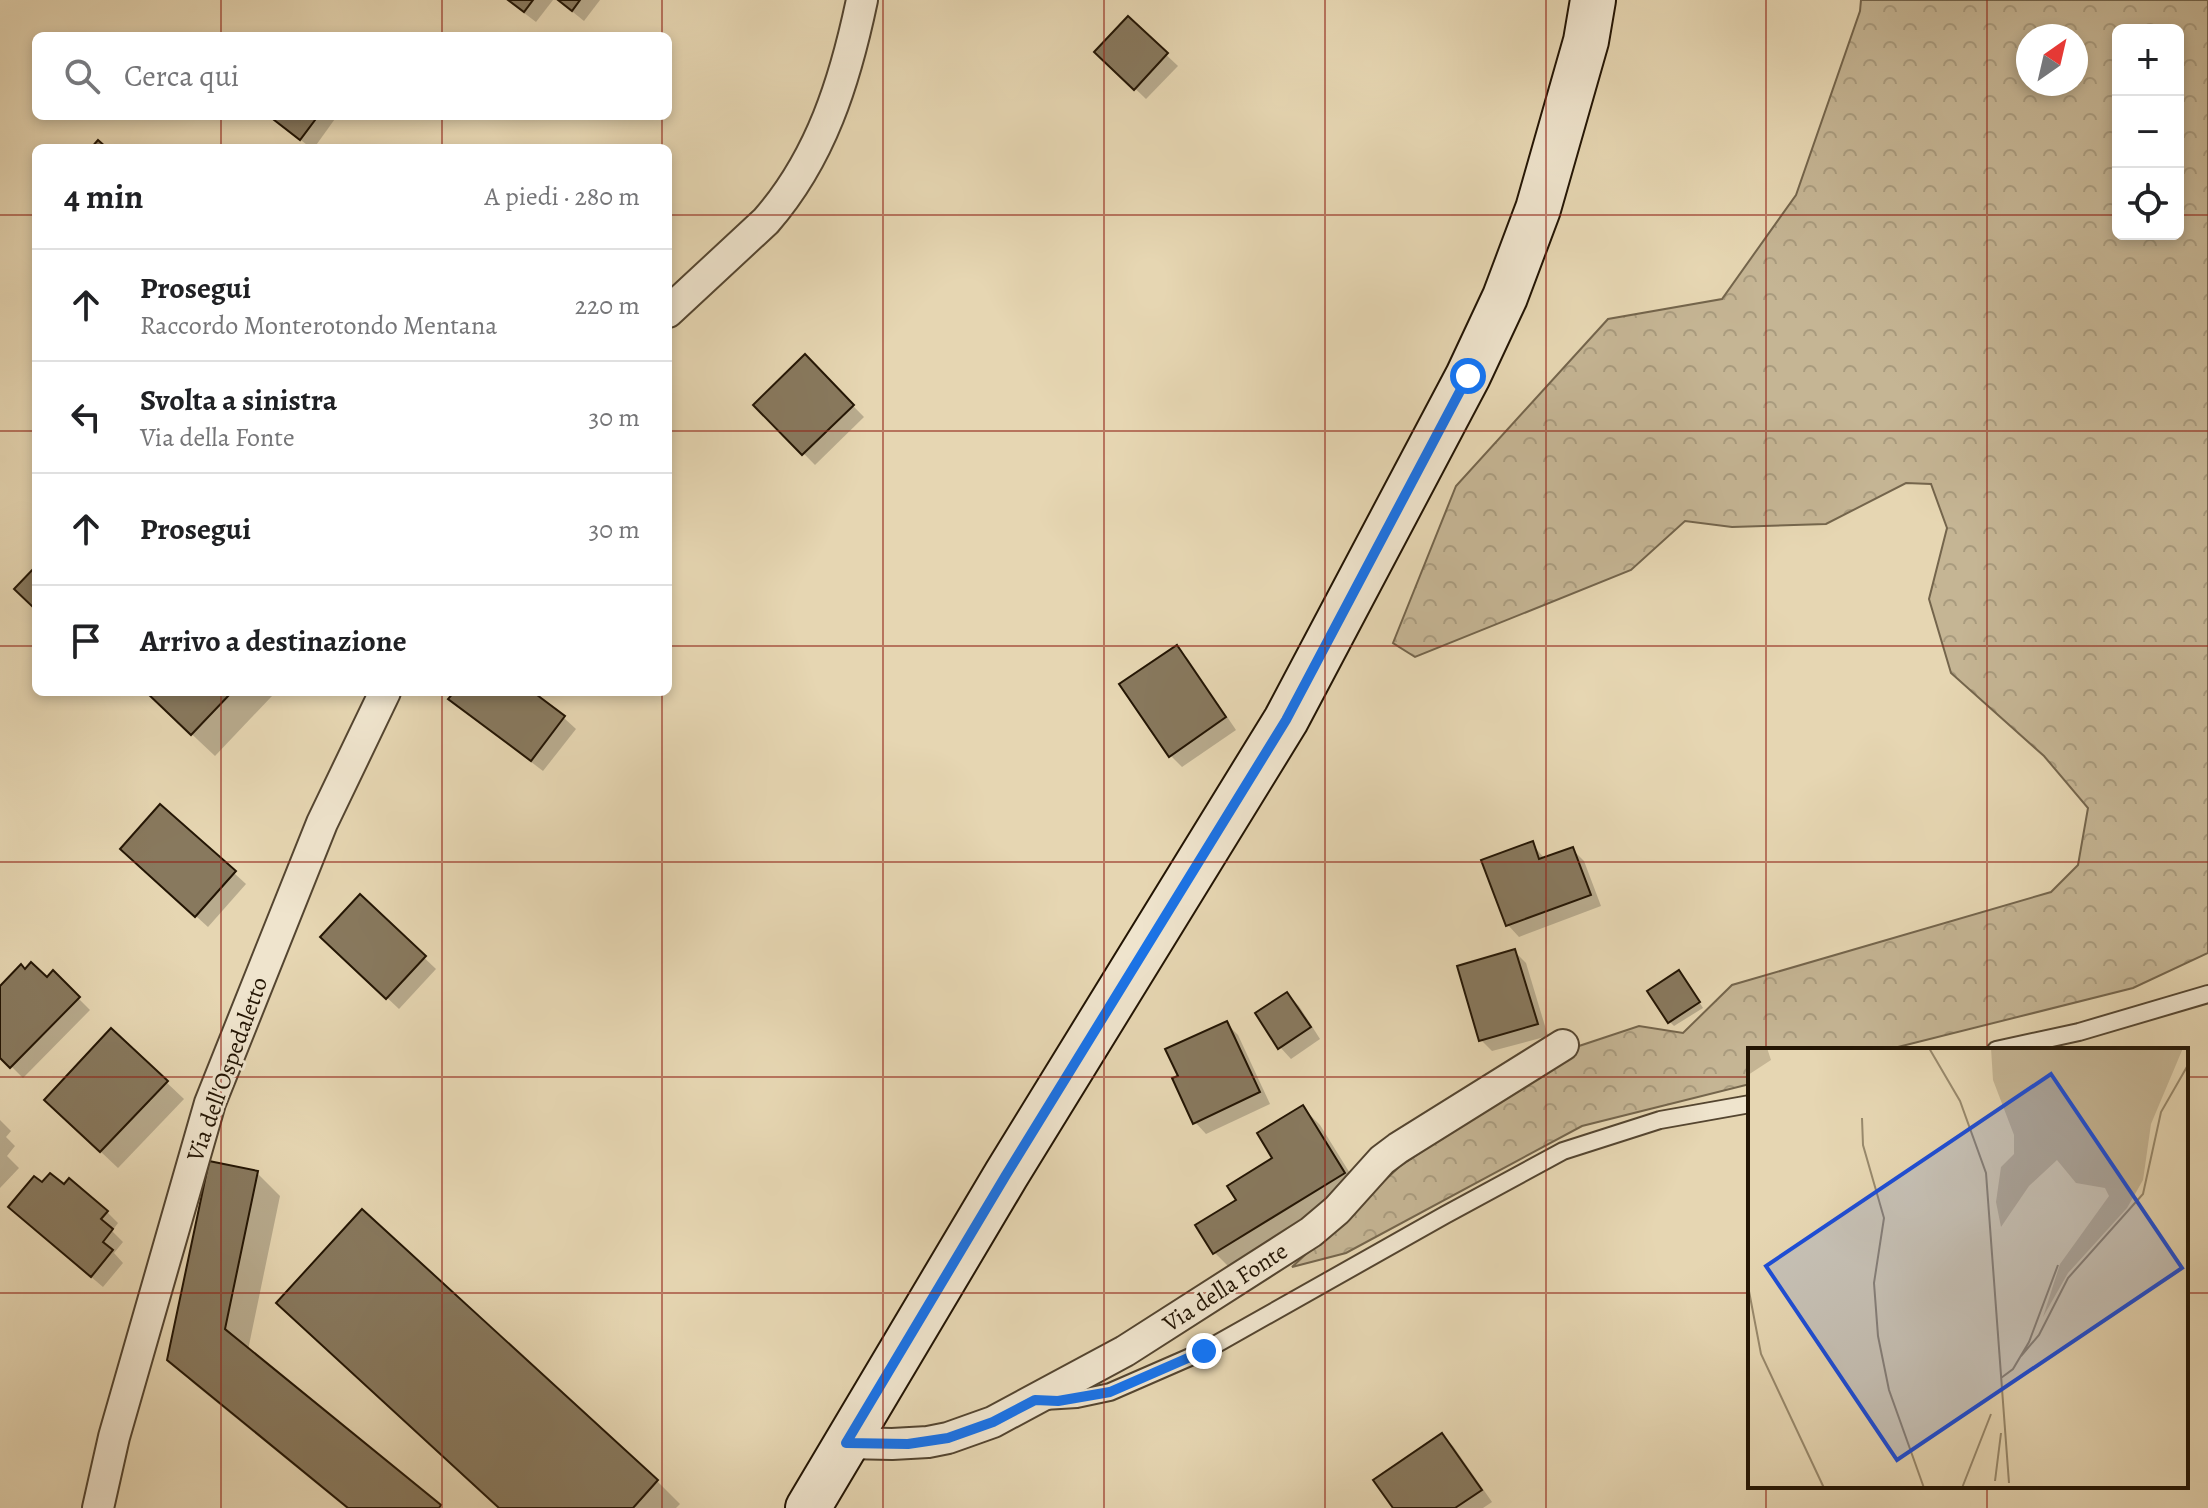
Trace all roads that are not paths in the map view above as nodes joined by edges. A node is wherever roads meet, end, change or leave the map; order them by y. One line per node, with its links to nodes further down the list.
1 (862, 0): 3 (street)
2 (1593, 0): 10 (main road)
3 (672, 308)
4 (383, 696): 11 (street, Via dell'Ospedaletto)
5 (2208, 994): 7 (lane)
6 (1563, 1045): 9 (street, Via della Fonte)
7 (2005, 1048)
8 (1748, 1104): 9 (lane)
9 (1035, 1400): 10 (street, Via della Fonte)
10 (846, 1443): 12 (main road)
11 (98, 1508)
12 (808, 1508)

